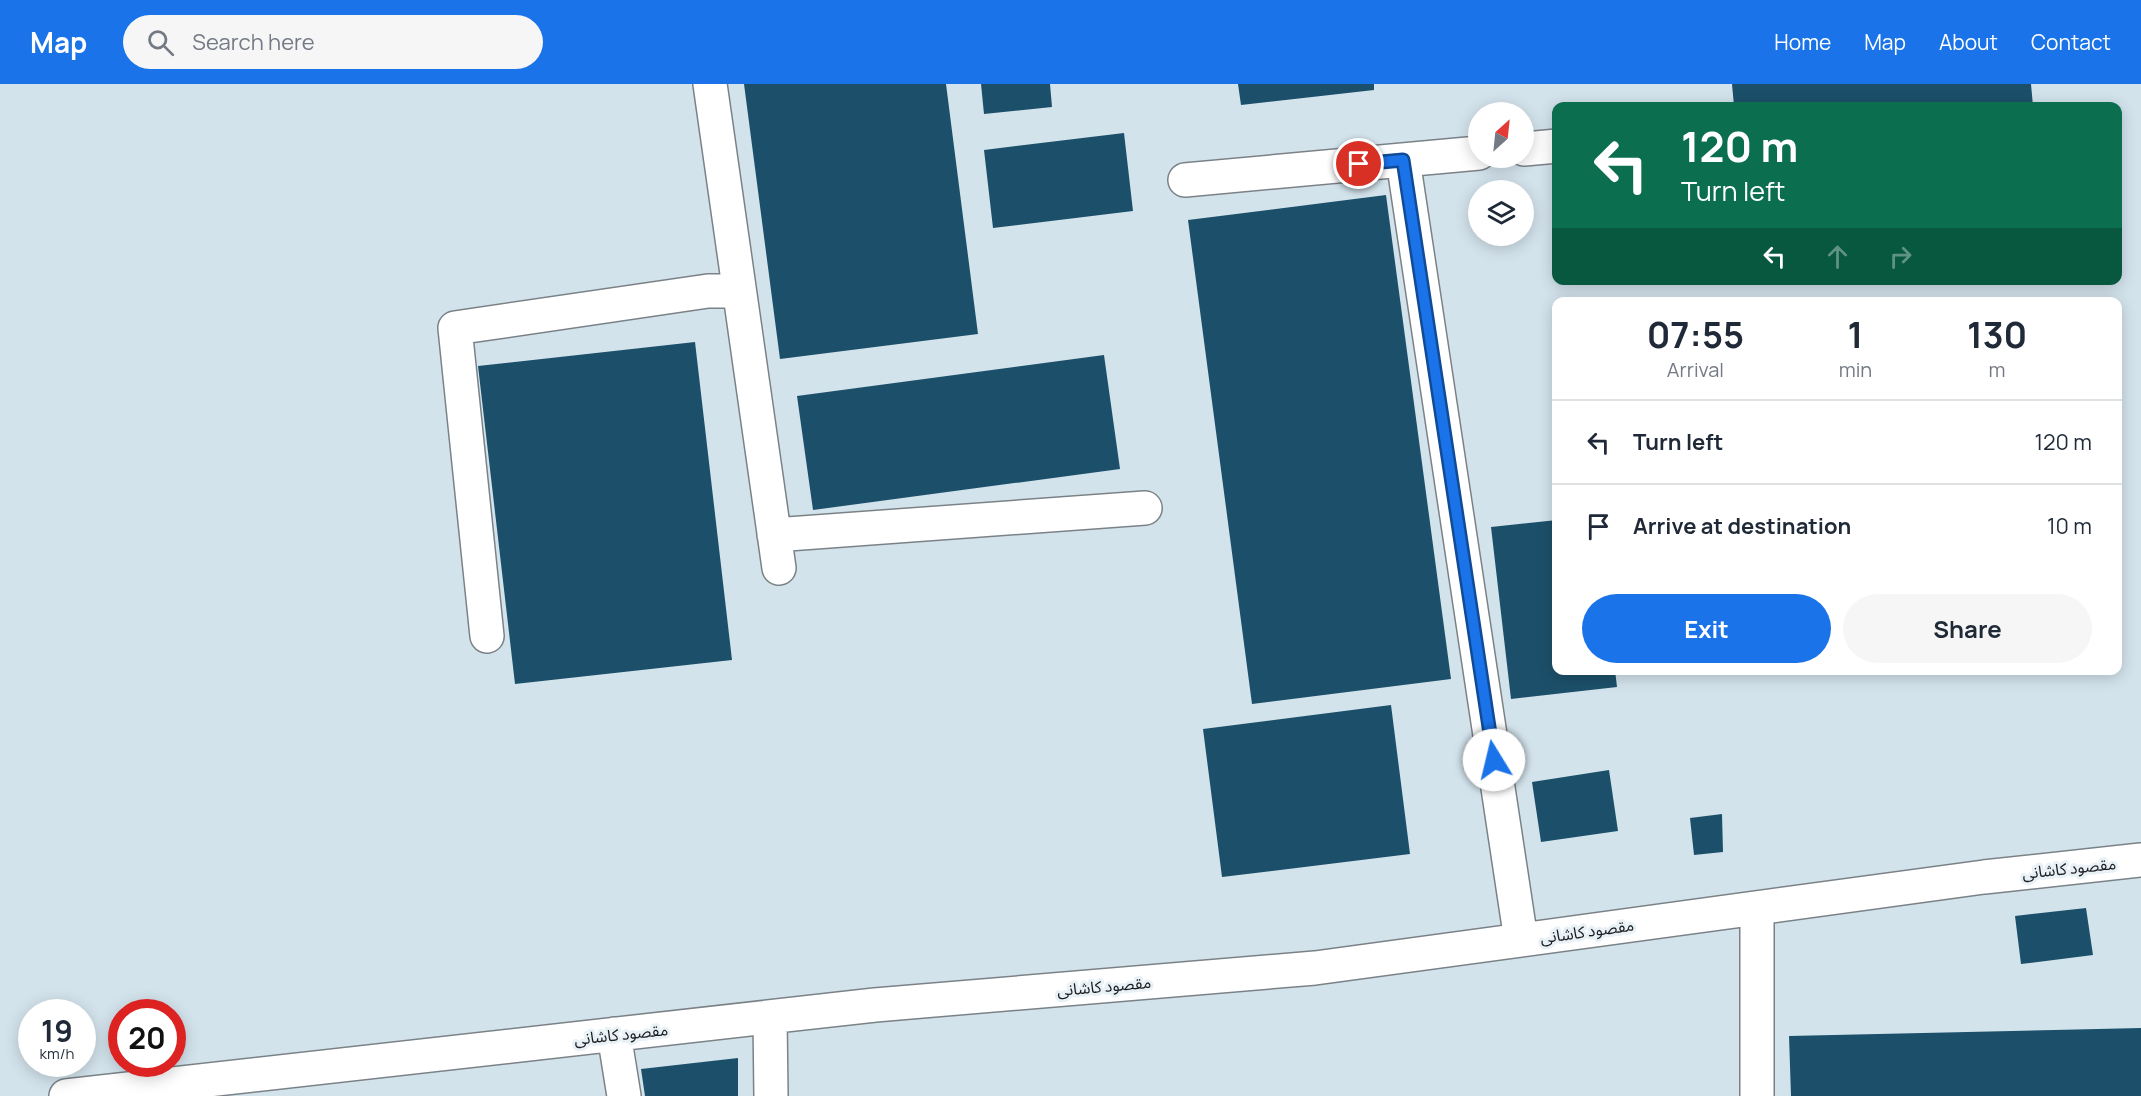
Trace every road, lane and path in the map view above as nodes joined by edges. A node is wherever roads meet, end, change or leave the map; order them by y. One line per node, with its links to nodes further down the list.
1 (710, 84): 7 (street)
2 (1552, 146): 3 (street)
3 (1534, 148)
4 (1468, 154): 5 (street)
5 (1403, 160): 6 (street); 14 (street)
6 (1185, 180)
7 (739, 291): 9 (street); 11 (street)
8 (1145, 508): 9 (street)
9 (774, 535): 10 (street)
10 (778, 568)
11 (487, 636)
12 (2141, 860): 13 (street, مقصود کاشانی)
13 (1757, 908): 14 (street, مقصود کاشانی); 20 (street)
14 (1521, 940): 15 (street, مقصود کاشانی)
15 (770, 1017): 16 (street, مقصود کاشانی); 19 (street)
16 (614, 1034): 17 (street, مقصود کاشانی); 18 (street)
17 (66, 1096)
18 (624, 1096)
19 (771, 1096)
20 (1757, 1096)

